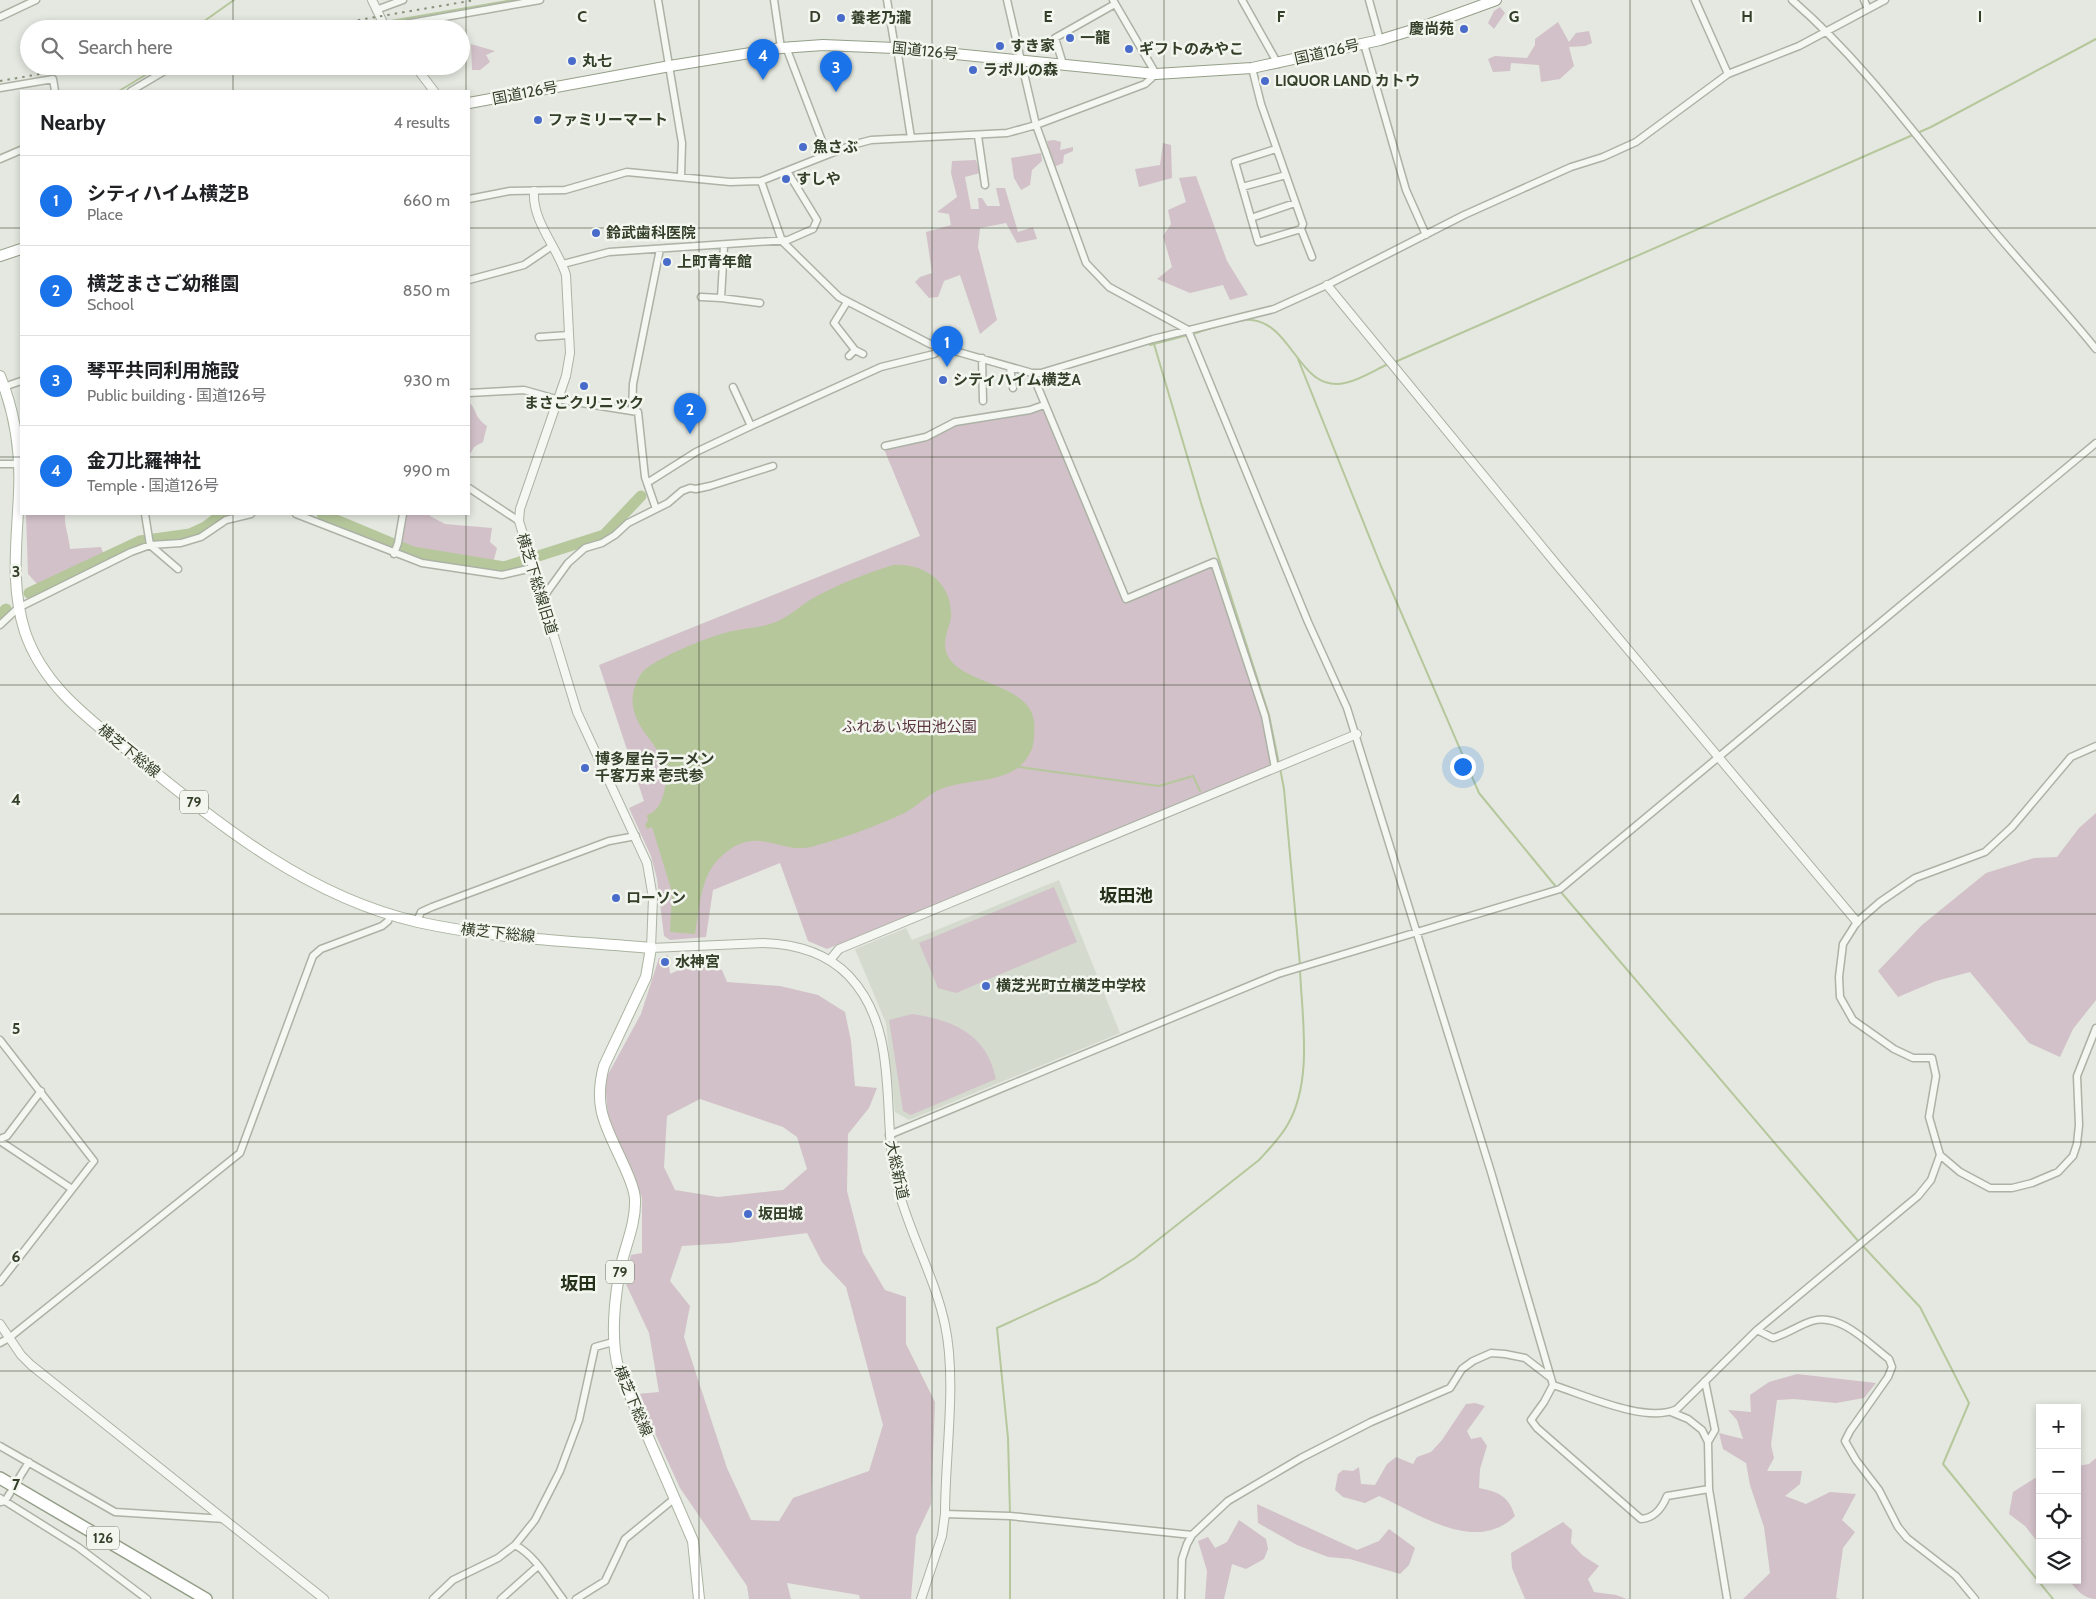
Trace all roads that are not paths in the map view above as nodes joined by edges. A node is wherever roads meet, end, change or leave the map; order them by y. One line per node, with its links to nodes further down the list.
1 (36, 0): 19 (street)
2 (372, 0): 18 (street)
3 (403, 0): 18 (street)
4 (540, 0): 21 (street)
5 (658, 0): 30 (street)
6 (774, 0): 25 (street)
7 (887, 0): 26 (street)
8 (1007, 0): 27 (street)
9 (1242, 0): 29 (street)
10 (1369, 0): 23 (street)
11 (1496, 0): 23 (main road, 国道126号)
12 (1695, 0): 33 (street)
13 (1792, 0): 22 (street)
14 (1864, 0): 17 (street)
15 (1885, 0): 17 (street)
16 (1114, 2): 28 (street); 32 (street)
17 (1868, 9): 22 (street)
18 (376, 10): 20 (street)
19 (0, 17)
20 (381, 20)
21 (428, 20)
22 (1828, 31): 33 (street); 77 (street)
23 (1380, 40): 24 (main road, 国道126号)
24 (1364, 44): 29 (main road, 国道126号); 59 (street)
25 (784, 47): 26 (main road, 国道126号); 30 (main road, 国道126号); 46 (street)
26 (896, 48): 27 (main road, 国道126号); 43 (street)
27 (1022, 61): 28 (main road, 国道126号); 41 (street)
28 (1063, 64): 32 (main road, 国道126号)
29 (1278, 64): 31 (main road, 国道126号)
30 (670, 66): 40 (main road, 国道126号); 50 (street)
31 (1252, 68): 32 (main road, 国道126号); 44 (street)
32 (1156, 74): 41 (street)
33 (1728, 74): 59 (street)
34 (158, 75): 38 (street)
35 (422, 75): 39 (street)
36 (0, 88): 37 (street)
37 (54, 90)
38 (133, 90)
39 (433, 90)
40 (470, 103)
41 (1036, 125): 42 (street); 74 (street)
42 (978, 136): 43 (street); 52 (street)
43 (911, 138): 46 (street)
44 (1276, 149): 49 (street); 53 (street)
45 (20, 150): 47 (street)
46 (827, 154): 48 (street)
47 (0, 159)
48 (787, 171): 51 (street); 60 (street)
49 (1286, 175): 53 (street); 56 (street)
50 (680, 176): 51 (street); 54 (street)
51 (761, 180): 60 (street)
52 (985, 185)
53 (1242, 187): 57 (street)
54 (534, 191): 55 (street); 61 (street, 横芝下総線旧道)
55 (470, 199)
56 (1295, 202): 57 (street); 58 (street)
57 (1251, 218): 58 (street)
58 (1301, 229): 66 (street)
59 (1426, 235): 69 (street)
60 (782, 241): 62 (street); 72 (street)
61 (552, 246): 67 (street, 横芝下総線旧道); 68 (street)
62 (724, 246): 64 (street); 71 (street)
63 (20, 249): 65 (main road)
64 (660, 249): 67 (street); 95 (street)
65 (0, 256)
66 (1312, 256)
67 (563, 264): 75 (street, 横芝下総線旧道)
68 (470, 280)
69 (1327, 285): 74 (street); 119 (street)
70 (701, 297): 71 (street)
71 (721, 298): 73 (street)
72 (847, 302): 78 (street); 80 (street)
73 (760, 303)
74 (1188, 330): 85 (street); 117 (street)
75 (569, 335): 76 (street); 92 (street, 横芝下総線旧道)
76 (539, 337)
77 (2093, 341): 79 (street)
78 (943, 348): 83 (street); 96 (street)
79 (2096, 349)
80 (855, 350): 81 (street); 82 (street)
81 (863, 354)
82 (849, 356)
83 (982, 358): 84 (street); 93 (street)
84 (1010, 367): 85 (street); 90 (street)
85 (1032, 373): 94 (street)
86 (0, 376): 88 (main road, 横芝下総線 / 79)
87 (20, 381): 88 (street)
88 (2, 387): 100 (main road, 横芝下総線 / 79)
89 (733, 387): 96 (street)
90 (1013, 388)
91 (470, 394): 92 (street)
92 (556, 399): 95 (street); 109 (street, 横芝下総線旧道)
93 (982, 400)
94 (1044, 405): 98 (street); 120 (street)
95 (632, 412): 102 (street)
96 (751, 426): 102 (street)
97 (2096, 443): 119 (street)
98 (885, 446)
99 (0, 464): 100 (street)
100 (20, 464): 115 (main road, 横芝下総線 / 79)
101 (772, 466): 104 (street)
102 (647, 483): 104 (street)
103 (470, 489): 109 (street)
104 (656, 508): 114 (street)
105 (145, 515): 110 (street)
106 (247, 515): 110 (street)
107 (299, 515): 111 (street)
108 (403, 515): 111 (street)
109 (519, 521): 112 (street, 横芝下総線旧道)
110 (150, 545): 113 (street); 115 (street)
111 (395, 552): 112 (street)
112 (532, 568): 114 (street, 横芝下総線旧道)
113 (178, 569)
114 (542, 599): 121 (street, 横芝下総線旧道)
115 (18, 608): 116 (street); 122 (main road, 横芝下総線 / 79)
116 (0, 625)
117 (1357, 734): 120 (street); 125 (street)
118 (2096, 746): 124 (street)
119 (1720, 758): 124 (street); 125 (street)
120 (1275, 768): 127 (street)
121 (636, 836): 123 (street); 126 (street, 横芝下総線旧道)
122 (391, 914): 123 (main road, 横芝下総線 / 79); 138 (street)
123 (417, 921): 126 (main road, 横芝下総線 / 79)
124 (1857, 922): 133 (street)
125 (1418, 933): 131 (street); 141 (street)
126 (651, 948): 127 (street, 大総新道); 139 (main road, 横芝下総線 / 79)
127 (830, 960): 131 (street, 大総新道)
128 (2096, 1028): 133 (street)
129 (0, 1040): 130 (street)
130 (41, 1091): 132 (street); 134 (street)
131 (889, 1135): 153 (street, 大総新道)
132 (0, 1140): 134 (street)
133 (1940, 1155): 137 (street)
134 (72, 1189): 135 (street)
135 (0, 1282)
136 (0, 1324): 138 (street)
137 (1757, 1330): 142 (street); 169 (street)
138 (9, 1338): 140 (street); 154 (street)
139 (613, 1342): 151 (main road, 横芝下総線 / 79); 156 (street)
140 (0, 1343)
141 (1552, 1381): 143 (street); 149 (street); 155 (street)
142 (1705, 1381): 143 (street); 144 (street)
143 (1671, 1412): 144 (street)
144 (1708, 1442): 149 (street)
145 (0, 1446): 146 (street)
146 (29, 1462): 148 (street); 154 (street)
147 (0, 1478): 159 (highway, 126)
148 (20, 1478)
149 (1709, 1489): 168 (street)
150 (10, 1493): 152 (street)
151 (675, 1498): 164 (street); 165 (main road, 横芝下総線 / 79)
152 (2, 1501): 158 (street)
153 (945, 1514): 155 (street); 166 (street, 大総新道)
154 (226, 1519): 160 (street)
155 (1192, 1535): 167 (street)
156 (515, 1545): 157 (street); 161 (street)
157 (538, 1566): 162 (street); 163 (street)
158 (147, 1599)
159 (206, 1599)
160 (324, 1599)
161 (433, 1599)
162 (501, 1599)
163 (563, 1599)
164 (576, 1599)
165 (699, 1599)
166 (921, 1599)
167 (1181, 1599)
168 (1727, 1599)
169 (1975, 1599)

